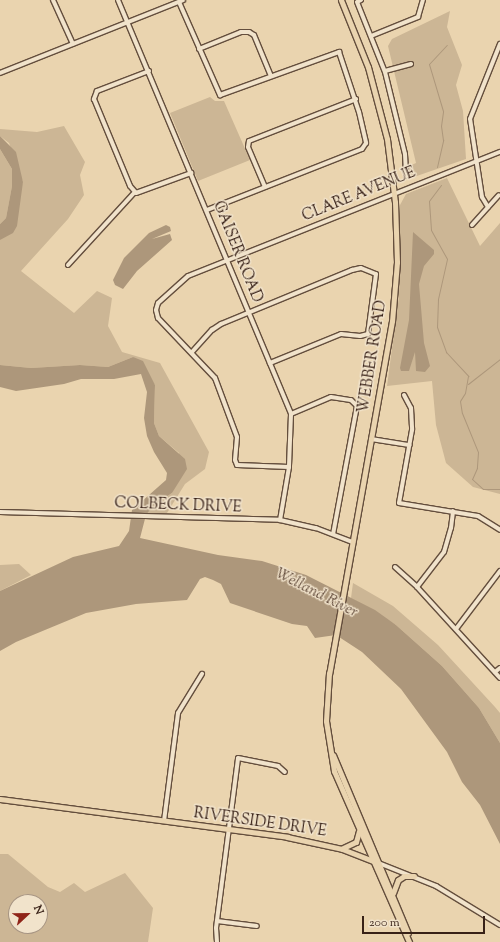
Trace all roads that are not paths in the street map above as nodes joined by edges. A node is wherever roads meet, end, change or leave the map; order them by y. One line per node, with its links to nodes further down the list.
1 (53, 0): 9 (street)
2 (118, 0): 7 (street, GAISER ROAD)
3 (341, 0): 24 (main road, WEBBER ROAD)
4 (361, 0): 8 (street)
5 (181, 1): 7 (street); 11 (street)
6 (424, 2): 8 (street)
7 (129, 22): 9 (street); 13 (street, GAISER ROAD)
8 (371, 36): 14 (street)
9 (73, 44): 15 (street)
10 (500, 44): 19 (street)
11 (199, 49): 16 (street); 16 (street)
12 (410, 64): 14 (street)
13 (149, 71): 20 (street, GAISER ROAD); 23 (street)
14 (385, 71): 21 (street)
15 (0, 73)
16 (271, 76): 17 (street)
17 (356, 100): 22 (street); 22 (street)
18 (500, 152): 19 (street, CLARE AVENUE)
19 (476, 161): 24 (street, CLARE AVENUE); 26 (street)
20 (192, 173): 23 (street); 27 (street, GAISER ROAD)
21 (406, 176)
22 (265, 187): 27 (street)
23 (135, 192): 30 (street)
24 (394, 194): 29 (street, CLARE AVENUE); 36 (main road, WEBBER ROAD)
25 (499, 196): 26 (street)
26 (488, 207): 28 (street)
27 (207, 210): 29 (street, GAISER ROAD)
28 (472, 225)
29 (228, 261): 31 (street, GAISER ROAD); 32 (street, CLARE AVENUE)
30 (68, 265)
31 (249, 312): 32 (street); 33 (street, GAISER ROAD); 33 (street)
32 (192, 352): 38 (street)
33 (270, 363): 35 (street, GAISER ROAD)
34 (404, 395): 37 (street)
35 (291, 414): 38 (street, GAISER ROAD); 43 (street)
36 (371, 439): 37 (street); 44 (main road, WEBBER ROAD)
37 (410, 445): 39 (street)
38 (289, 467): 41 (street, GAISER ROAD)
39 (452, 511): 42 (street); 47 (street)
40 (0, 512): 41 (street, COLBECK DRIVE)
41 (280, 520): 43 (street, COLBECK DRIVE)
42 (500, 530)
43 (333, 534): 44 (street, COLBECK DRIVE)
44 (353, 542): 53 (main road, WEBBER ROAD)
45 (395, 567): 47 (street)
46 (500, 571): 48 (street)
47 (417, 586): 48 (street)
48 (456, 629): 50 (street)
49 (500, 668): 50 (street)
50 (495, 672): 52 (street)
51 (202, 674): 56 (street)
52 (500, 678)
53 (326, 721): 57 (main road, WEBBER ROAD); 60 (main road, WEBBER ROAD)
54 (285, 772): 58 (street)
55 (0, 799): 56 (main road, RIVERSIDE DRIVE)
56 (164, 821): 58 (main road, RIVERSIDE DRIVE)
57 (359, 828): 59 (main road); 60 (main road, WEBBER ROAD)
58 (229, 830): 59 (main road, RIVERSIDE DRIVE); 63 (street)
59 (342, 849): 60 (main road, RIVERSIDE DRIVE)
60 (375, 862): 61 (street, RIVERSIDE DRIVE); 62 (main road); 67 (main road)
61 (414, 876): 62 (main road); 64 (street, RIVERSIDE DRIVE)
62 (395, 898): 67 (main road)
63 (217, 921): 65 (street); 66 (street)
64 (500, 925)
65 (257, 926)
66 (217, 942)
67 (410, 942)

